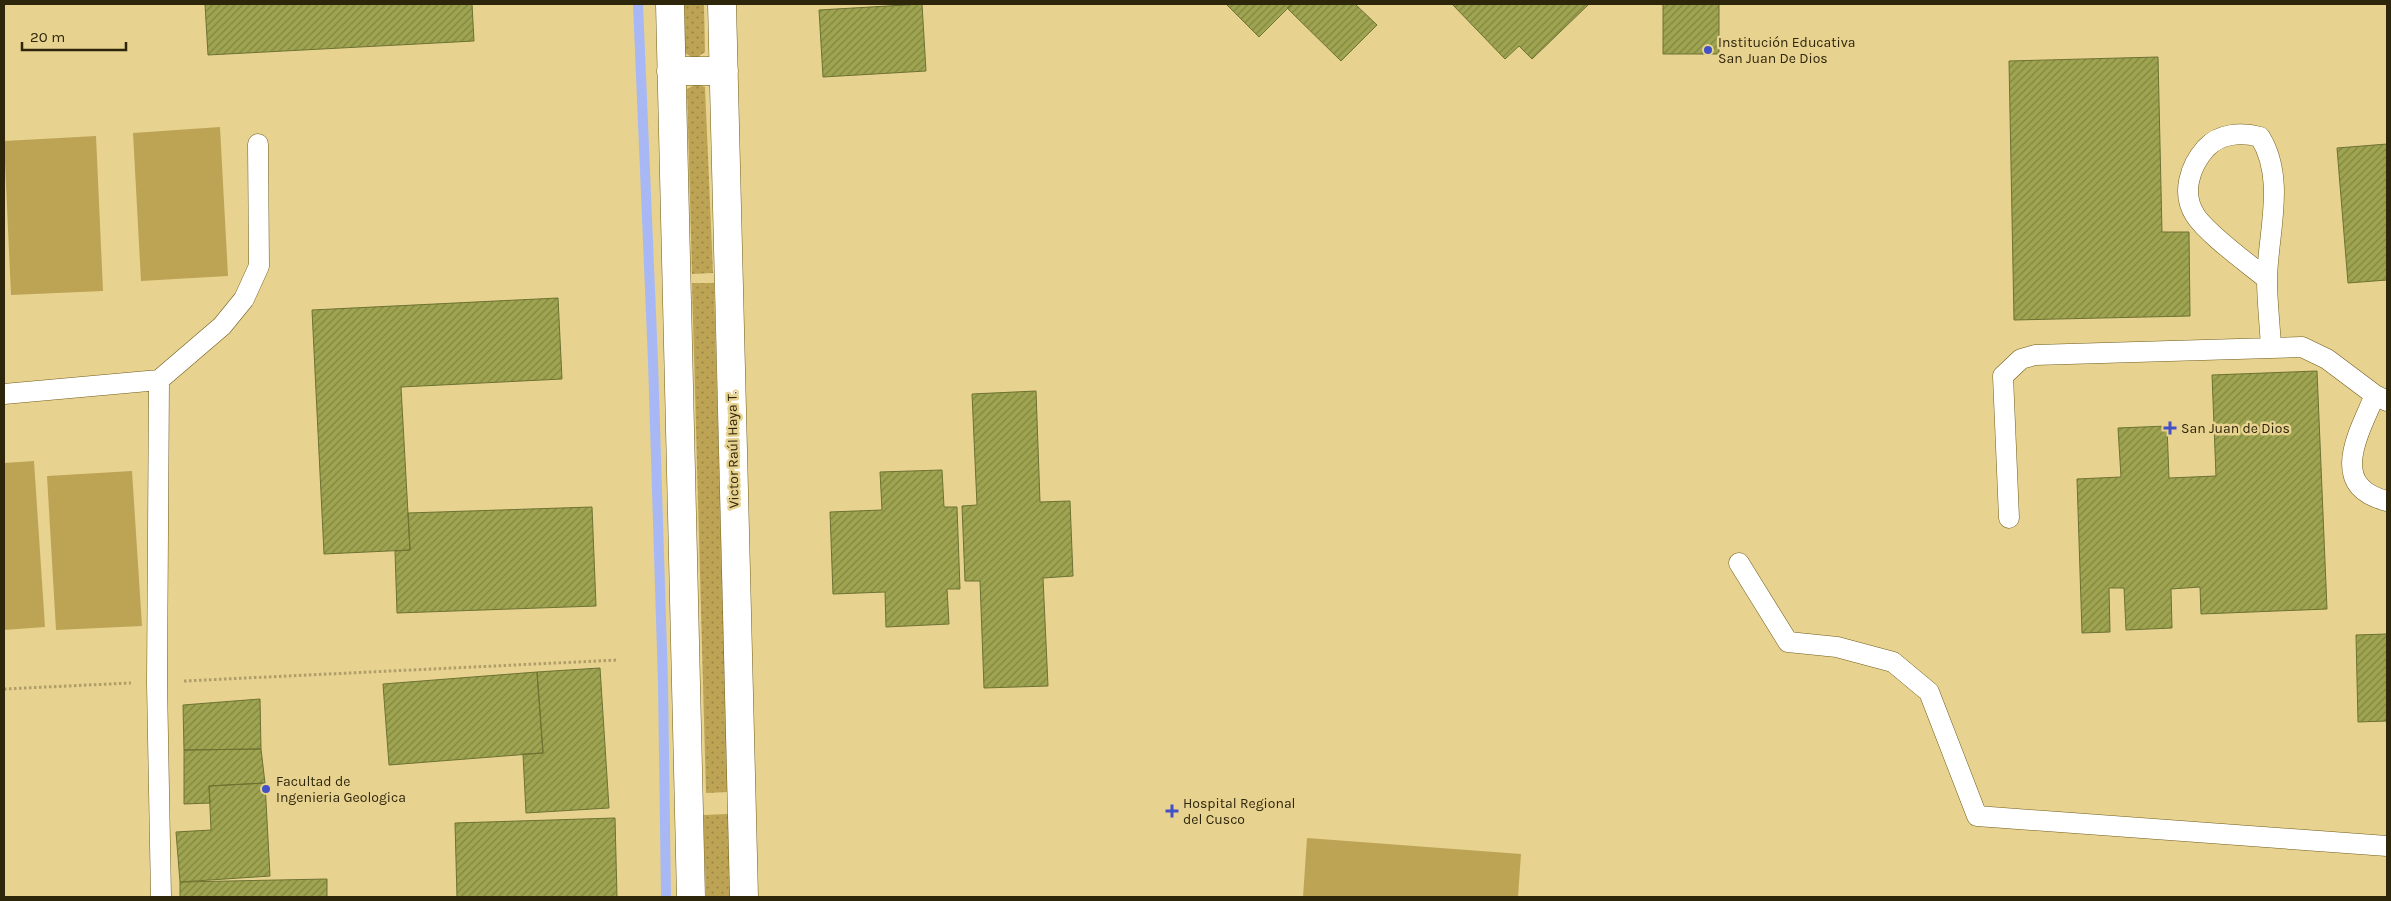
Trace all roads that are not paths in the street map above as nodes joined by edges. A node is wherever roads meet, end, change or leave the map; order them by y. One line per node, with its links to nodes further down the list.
1 (670, 4): 3 (street)
2 (722, 4): 4 (street, Victor Raúl Haya T.)
3 (671, 71): 4 (street); 16 (street)
4 (724, 71): 17 (street, Victor Raúl Haya T.)
5 (258, 144): 8 (lane)
6 (2268, 279): 6 (lane); 7 (lane)
7 (2271, 348): 10 (lane); 12 (lane)
8 (159, 380): 9 (lane); 15 (lane)
9 (4, 394)
10 (2381, 398): 11 (lane)
11 (2387, 501)
12 (2009, 518)
13 (1739, 563): 14 (lane)
14 (2387, 846)
15 (161, 897)
16 (691, 897)
17 (744, 897)

